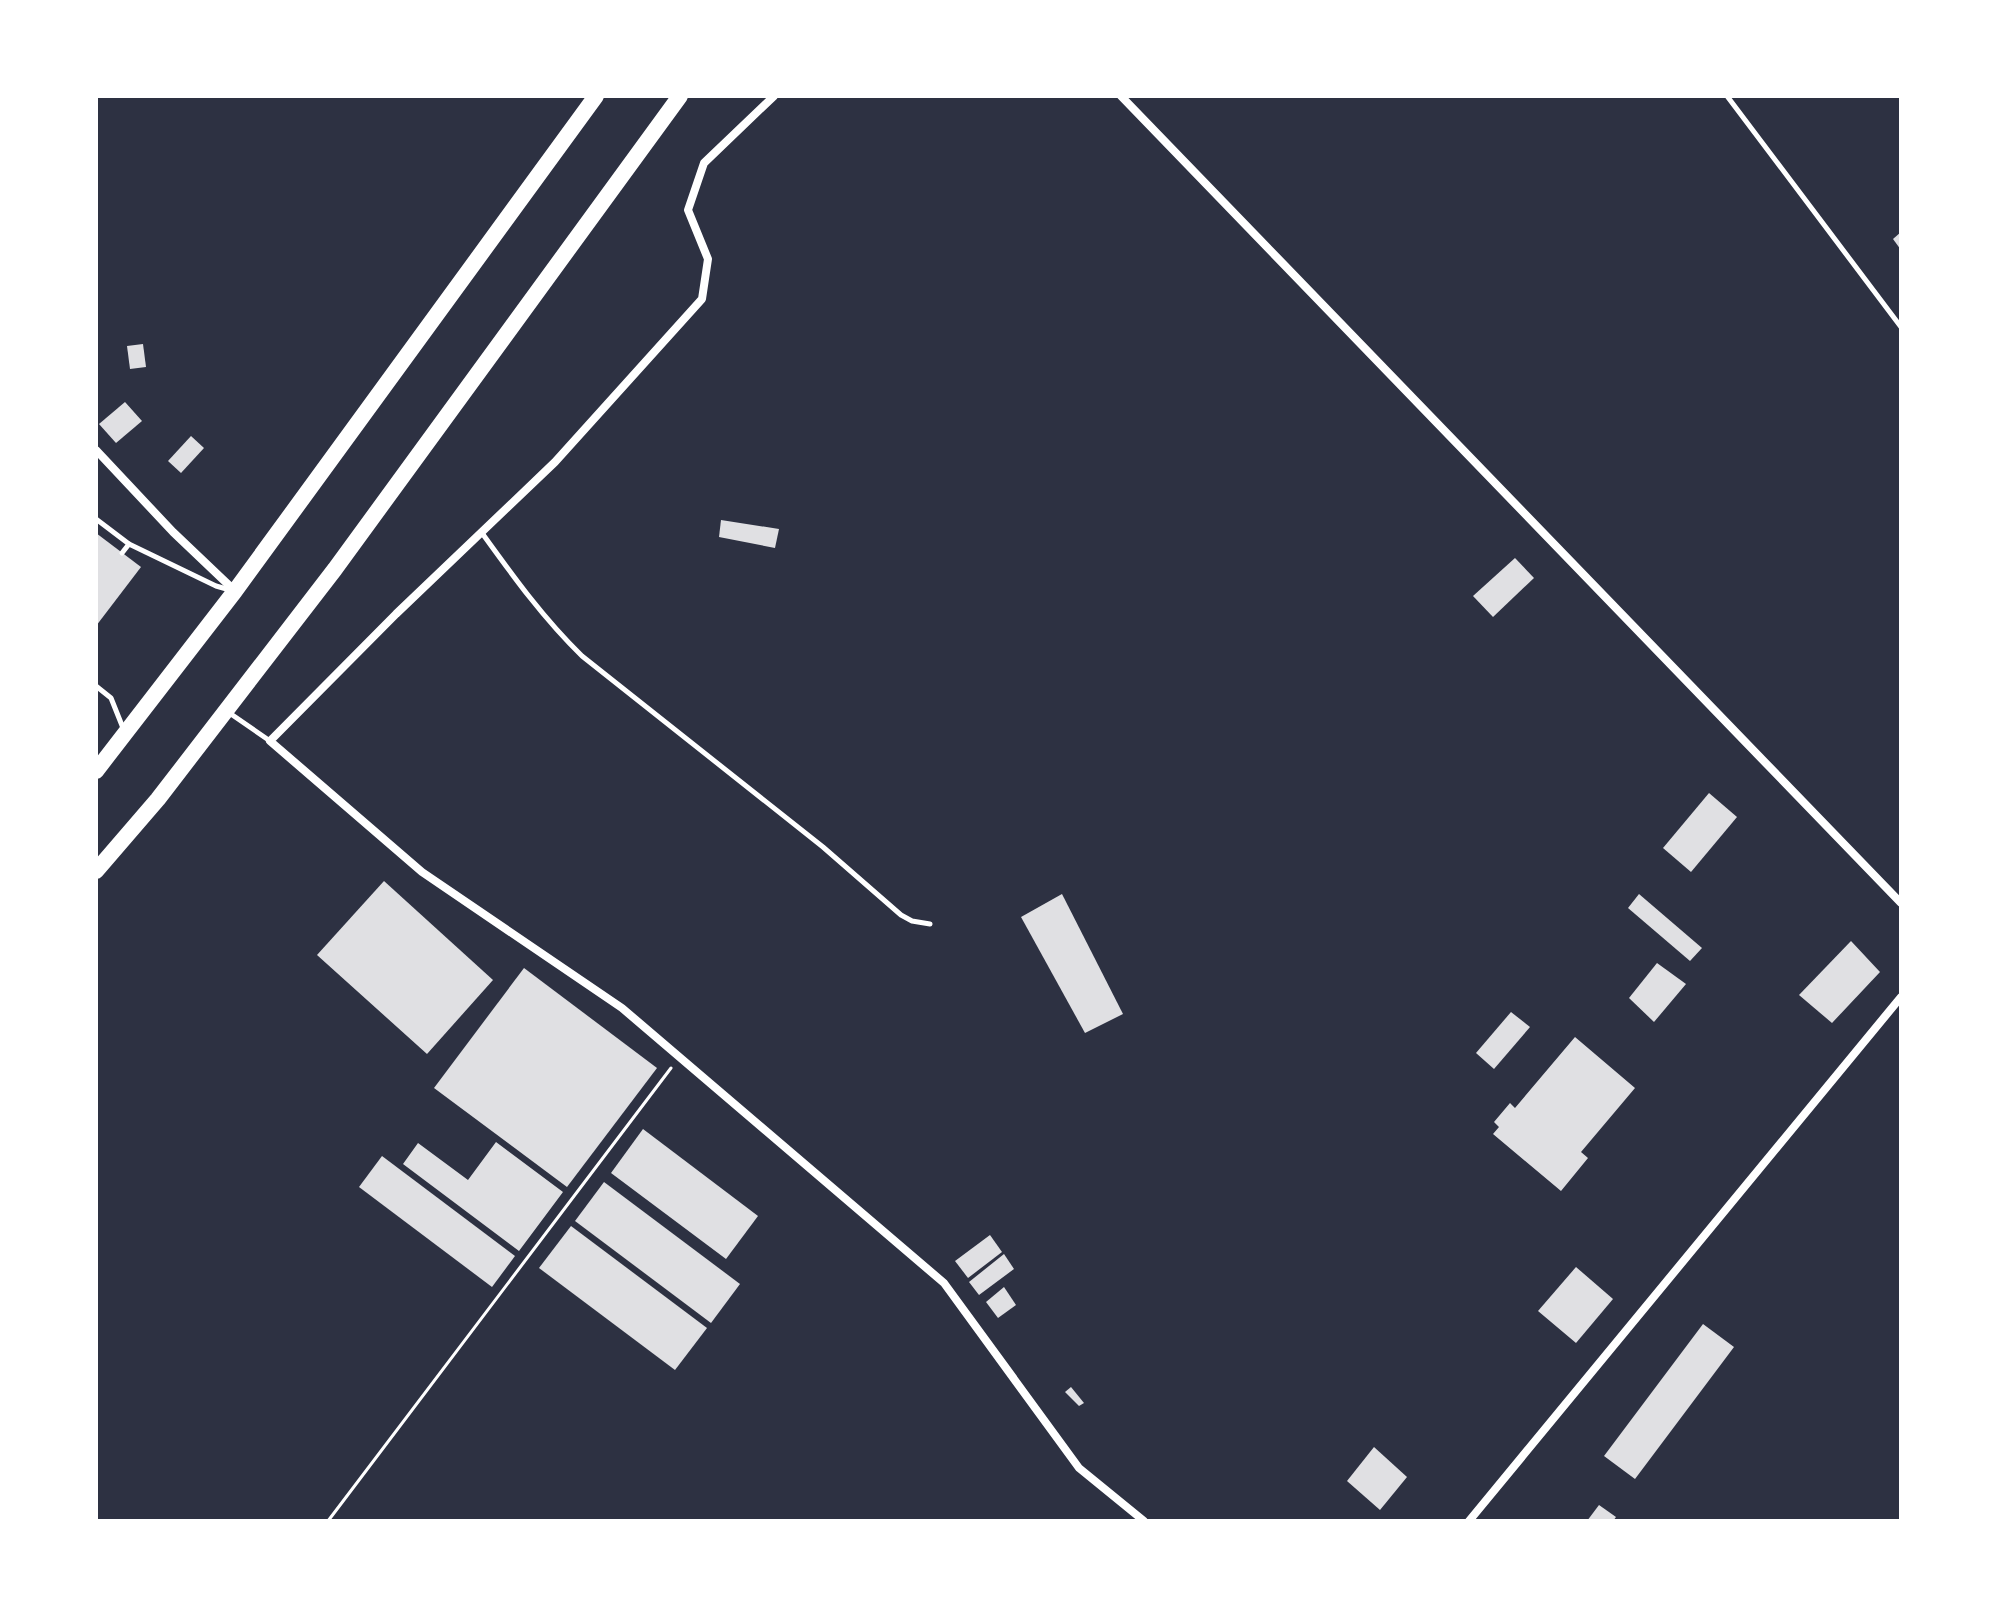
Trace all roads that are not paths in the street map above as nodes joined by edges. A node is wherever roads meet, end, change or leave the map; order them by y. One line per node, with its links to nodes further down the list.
1 (596, 96): 12 (highway)
2 (680, 96): 14 (highway)
3 (774, 96): 9 (street)
4 (1121, 96): 19 (street)
5 (1727, 96): 6 (lane)
6 (1901, 327)
7 (96, 450): 12 (street)
8 (96, 519): 10 (lane)
9 (482, 532): 16 (street); 20 (lane)
10 (129, 544): 11 (lane); 12 (lane)
11 (122, 553)
12 (235, 591): 15 (highway)
13 (96, 686): 15 (lane)
14 (227, 711): 16 (lane); 18 (highway)
15 (125, 733): 17 (highway)
16 (270, 741): 22 (street)
17 (96, 771)
18 (96, 871)
19 (1901, 903)
20 (930, 924)
21 (1901, 997): 23 (street)
22 (1144, 1521)
23 (1469, 1521)

